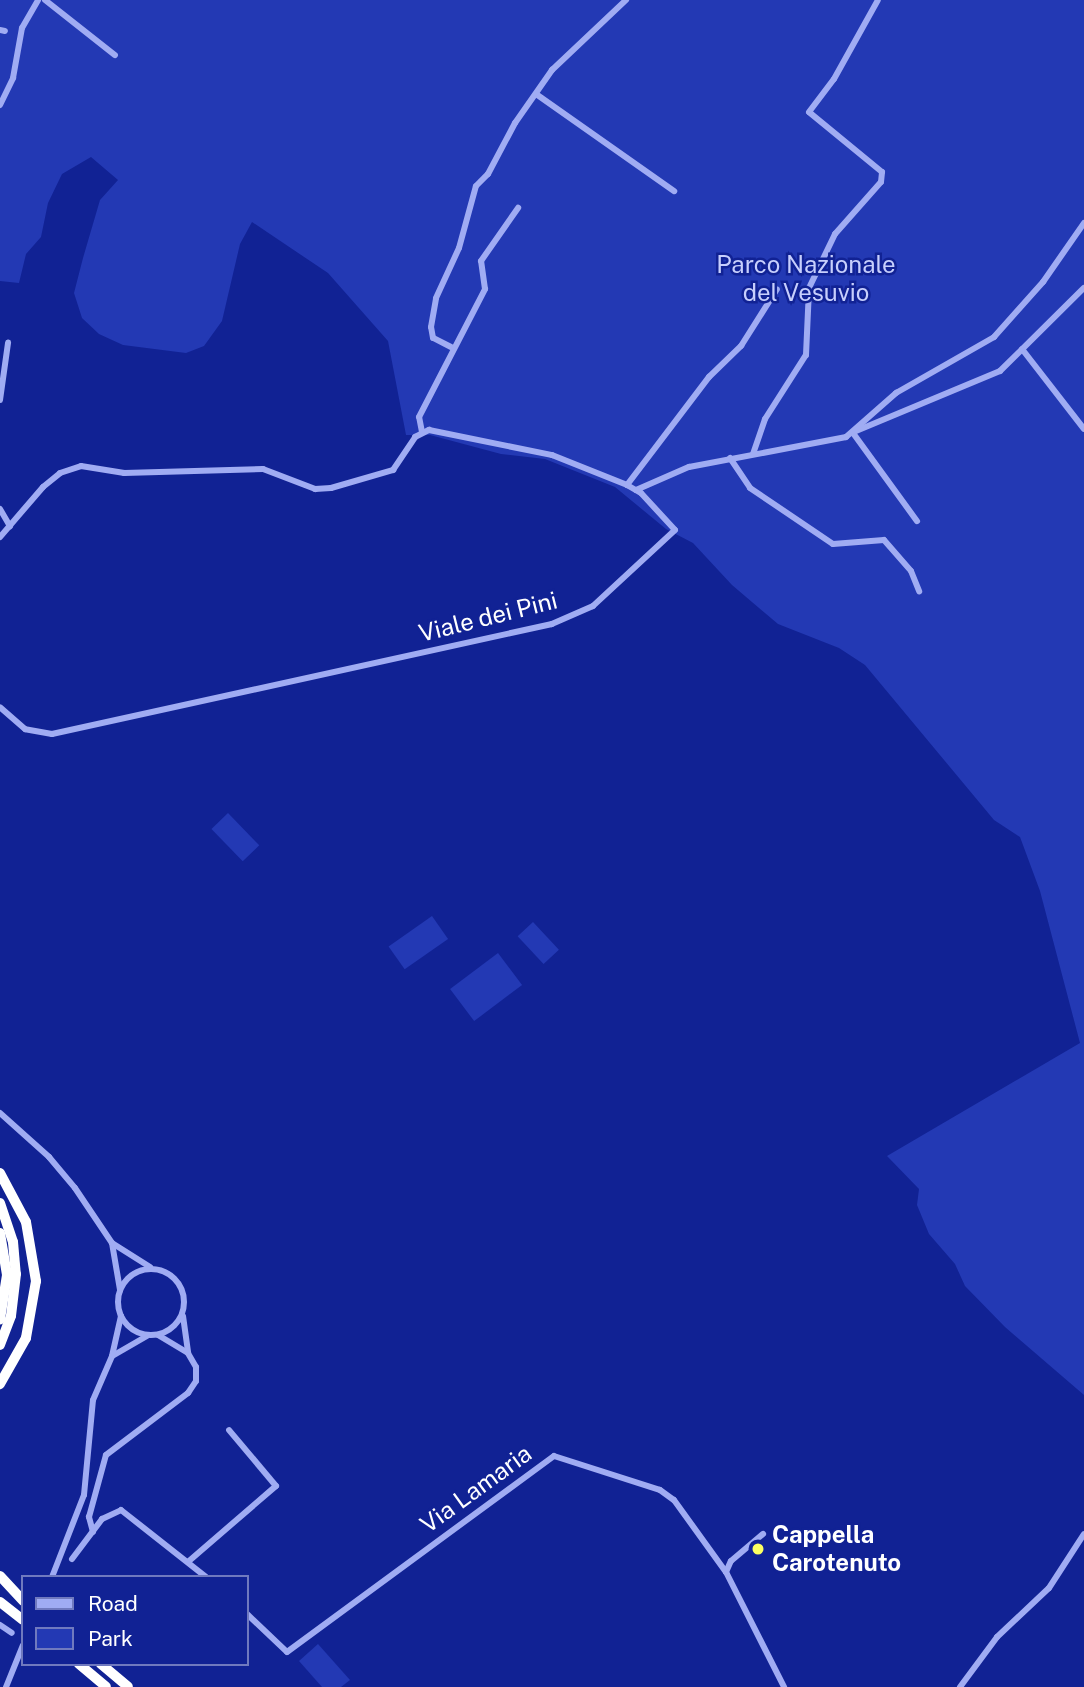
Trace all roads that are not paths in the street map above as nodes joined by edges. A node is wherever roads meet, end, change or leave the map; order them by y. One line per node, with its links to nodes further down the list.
1 (37, 0): 7 (street)
2 (45, 0): 5 (street)
3 (626, 0): 6 (street)
4 (877, 0): 20 (street)
5 (115, 55)
6 (536, 94): 8 (street); 14 (street)
7 (0, 106)
8 (674, 191)
9 (518, 208): 14 (street)
10 (1084, 223): 19 (street)
11 (777, 289): 22 (street)
12 (1083, 291): 15 (street)
13 (8, 343): 16 (street)
14 (451, 347): 18 (street)
15 (1021, 349): 17 (street); 19 (street)
16 (0, 400)
17 (1084, 429)
18 (422, 432): 22 (street, Viale dei Pini); 26 (street)
19 (854, 433): 20 (street); 25 (street)
20 (753, 454): 21 (street)
21 (730, 458): 23 (street); 28 (street)
22 (627, 485): 23 (street, Viale dei Pini)
23 (636, 490): 29 (street, Viale dei Pini)
24 (0, 509): 26 (street)
25 (917, 521)
26 (10, 526): 27 (street)
27 (0, 537)
28 (919, 591)
29 (0, 707)
30 (0, 1113): 34 (street)
31 (0, 1173): 45 (highway)
32 (0, 1203): 42 (highway)
33 (0, 1233): 39 (highway)
34 (113, 1243): 35 (street); 36 (street)
35 (155, 1269): 36 (street); 37 (street)
36 (120, 1290): 38 (street)
37 (183, 1314): 40 (street); 43 (street)
38 (121, 1316): 41 (street); 44 (street)
39 (0, 1320)
40 (158, 1335): 41 (street); 43 (street)
41 (149, 1336): 44 (street)
42 (0, 1345)
43 (188, 1353): 47 (street)
44 (112, 1356): 53 (street)
45 (0, 1384)
46 (229, 1430): 51 (street)
47 (93, 1531): 50 (street); 51 (street)
48 (763, 1534): 52 (street)
49 (1084, 1534): 71 (street)
50 (72, 1559)
51 (189, 1561): 54 (street)
52 (726, 1572): 60 (street, Via Lamaria); 70 (street, Via Lamaria)
53 (53, 1575)
54 (204, 1575)
55 (0, 1576): 57 (highway)
56 (0, 1584): 58 (highway)
57 (21, 1599)
58 (21, 1600)
59 (0, 1602): 61 (highway)
60 (248, 1615)
61 (21, 1618)
62 (0, 1625): 63 (street)
63 (12, 1633)
64 (21, 1650): 67 (street)
65 (81, 1666): 68 (highway)
66 (103, 1666): 69 (highway)
67 (6, 1687)
68 (106, 1687)
69 (128, 1687)
70 (784, 1687)
71 (960, 1687)

